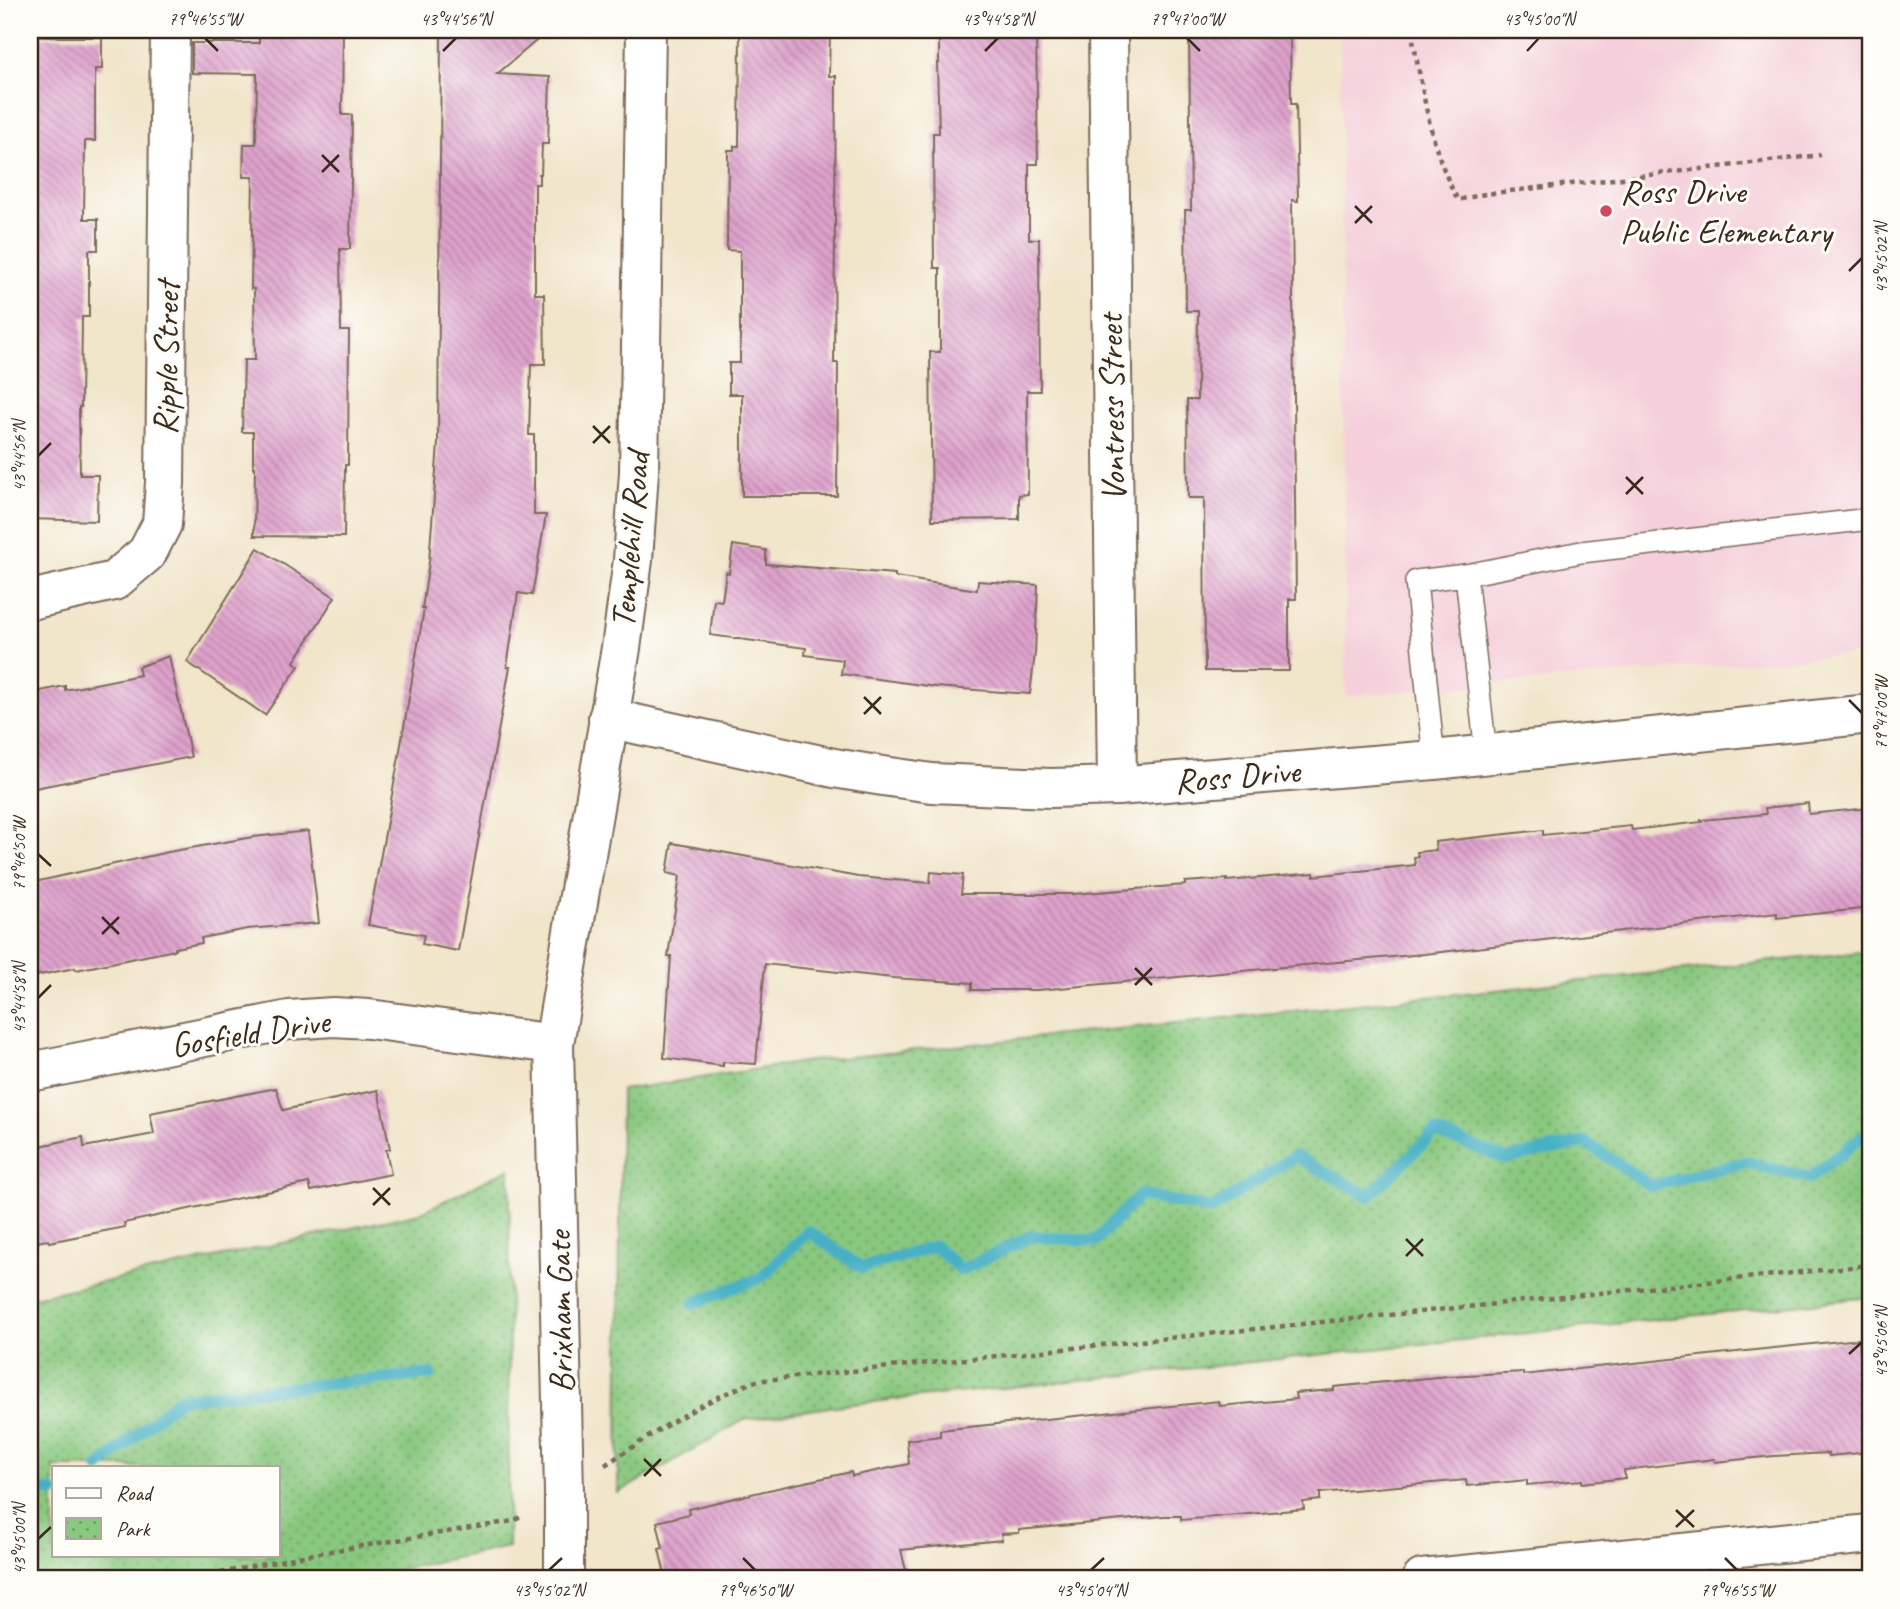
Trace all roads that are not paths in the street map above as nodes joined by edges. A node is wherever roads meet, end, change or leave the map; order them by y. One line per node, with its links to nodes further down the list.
1 (170, 30): 6 (street, Ripple Street)
2 (646, 30): 8 (street, Templehill Road)
3 (1108, 30): 11 (street, Vontress Street)
4 (1870, 519): 5 (lane)
5 (1466, 575): 9 (lane); 10 (lane)
6 (30, 600)
7 (1870, 714): 9 (street, Ross Drive)
8 (608, 718): 11 (street, Ross Drive); 12 (street, Templehill Road)
9 (1486, 754): 10 (street, Ross Drive)
10 (1434, 760): 11 (street, Ross Drive)
11 (1117, 786)
12 (554, 1044): 13 (street, Gosfield Drive); 16 (street, Brixham Gate)
13 (30, 1072)
14 (1870, 1534): 15 (street)
15 (1546, 1572): 17 (street)
16 (564, 1579)
17 (1422, 1579)

